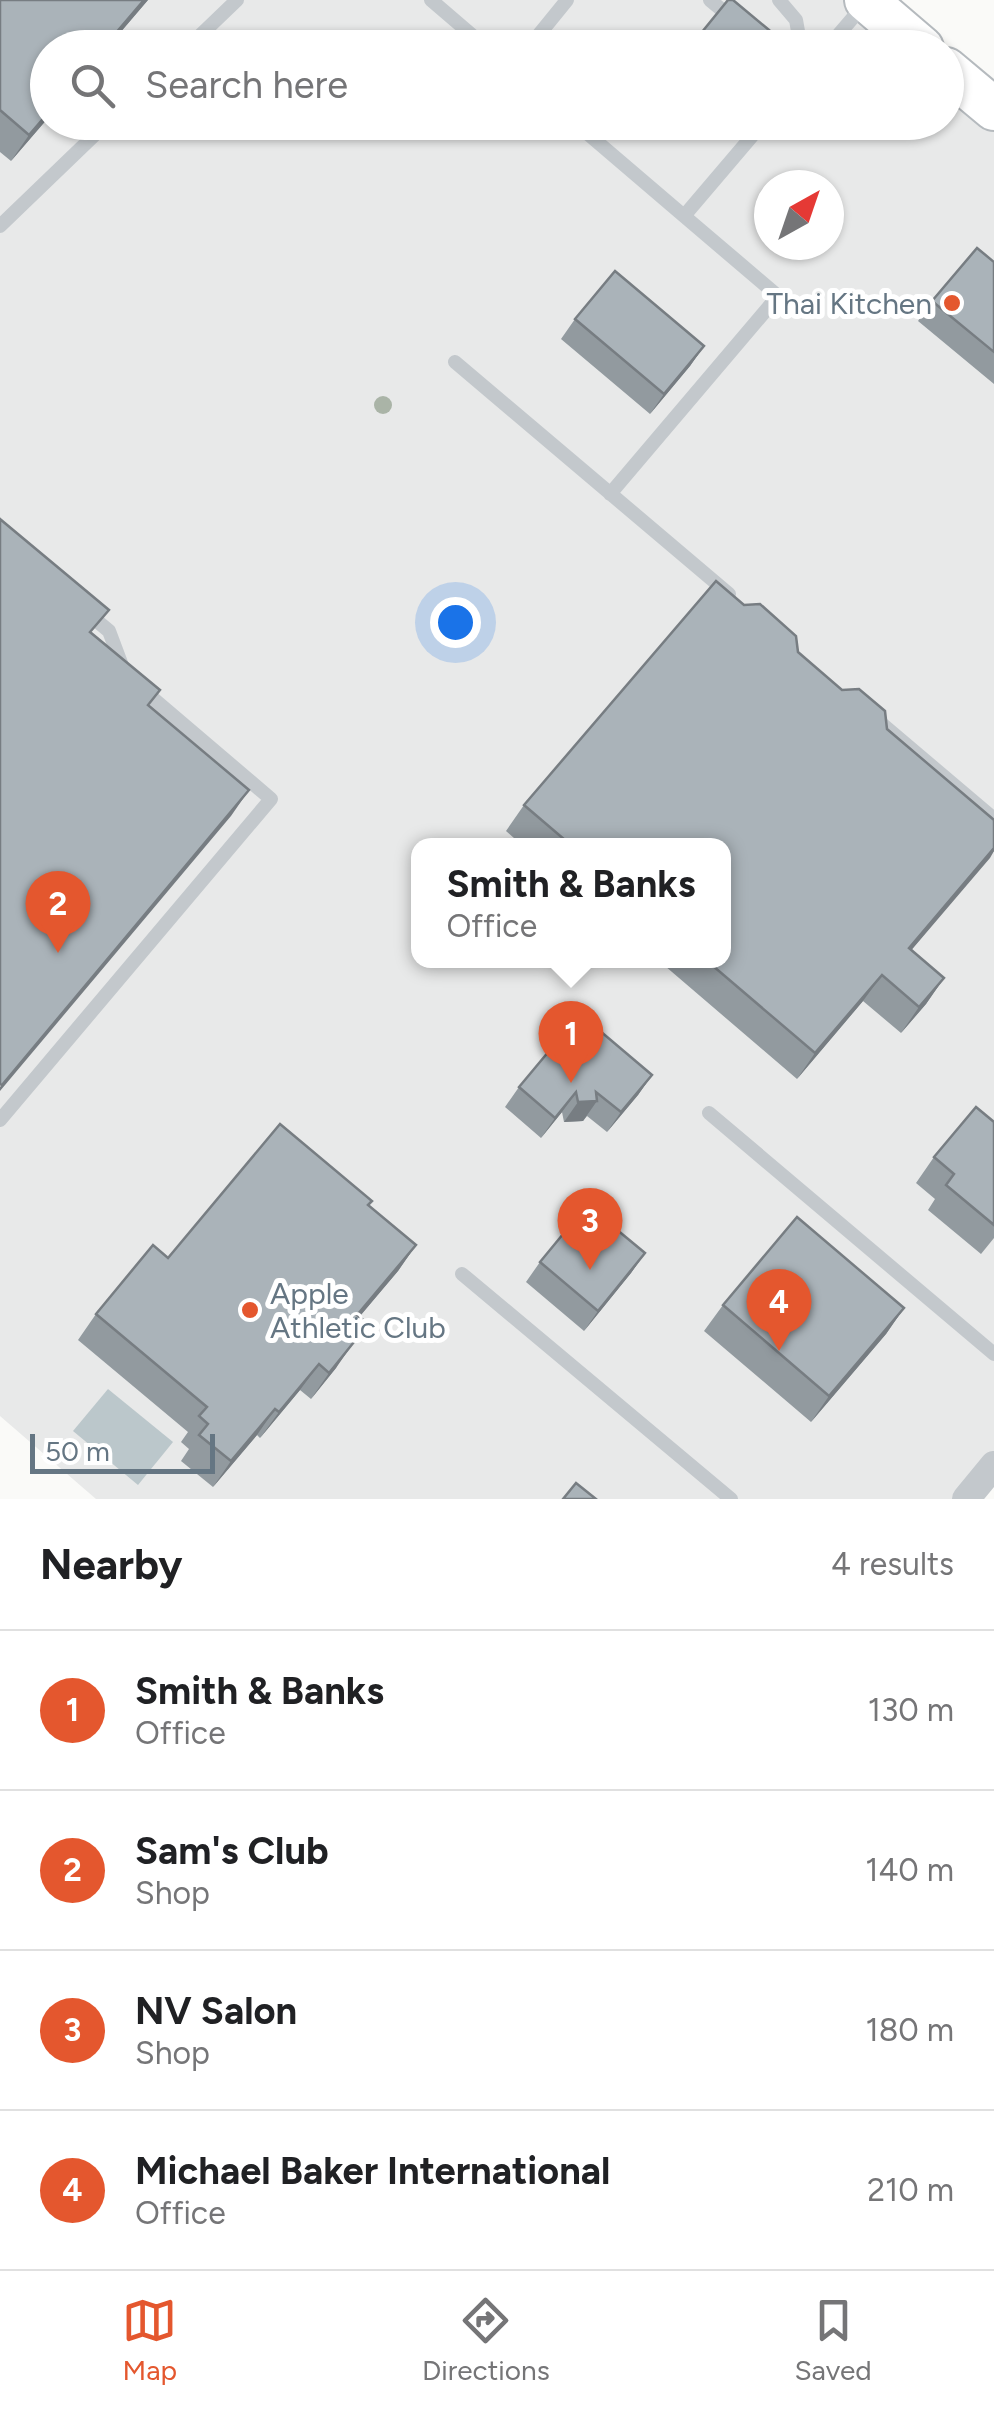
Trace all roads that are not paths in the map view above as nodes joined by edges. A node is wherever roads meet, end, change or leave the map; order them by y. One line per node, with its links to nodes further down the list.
1 (236, 0): 8 (lane)
2 (431, 0): 9 (lane)
3 (567, 0): 10 (lane)
4 (710, 0): 7 (lane)
5 (779, 0): 11 (lane)
6 (867, 0): 12 (lane); 13 (main road)
7 (741, 26)
8 (205, 30)
9 (466, 30)
10 (543, 30)
11 (798, 30)
12 (843, 30)
13 (901, 30)
14 (964, 83): 15 (main road)
15 (994, 109)
16 (89, 140): 20 (lane)
17 (595, 140): 19 (lane)
18 (749, 140): 19 (lane)
19 (684, 216): 22 (lane)
20 (0, 226)
21 (455, 362): 22 (lane)
22 (610, 494): 24 (lane)
23 (66, 596): 28 (lane)
24 (736, 600)
25 (868, 712): 26 (lane)
26 (994, 818)
27 (709, 1113): 30 (lane)
28 (0, 1120)
29 (462, 1274): 32 (lane)
30 (994, 1354)
31 (994, 1466): 33 (street)
32 (731, 1499)
33 (966, 1499)

